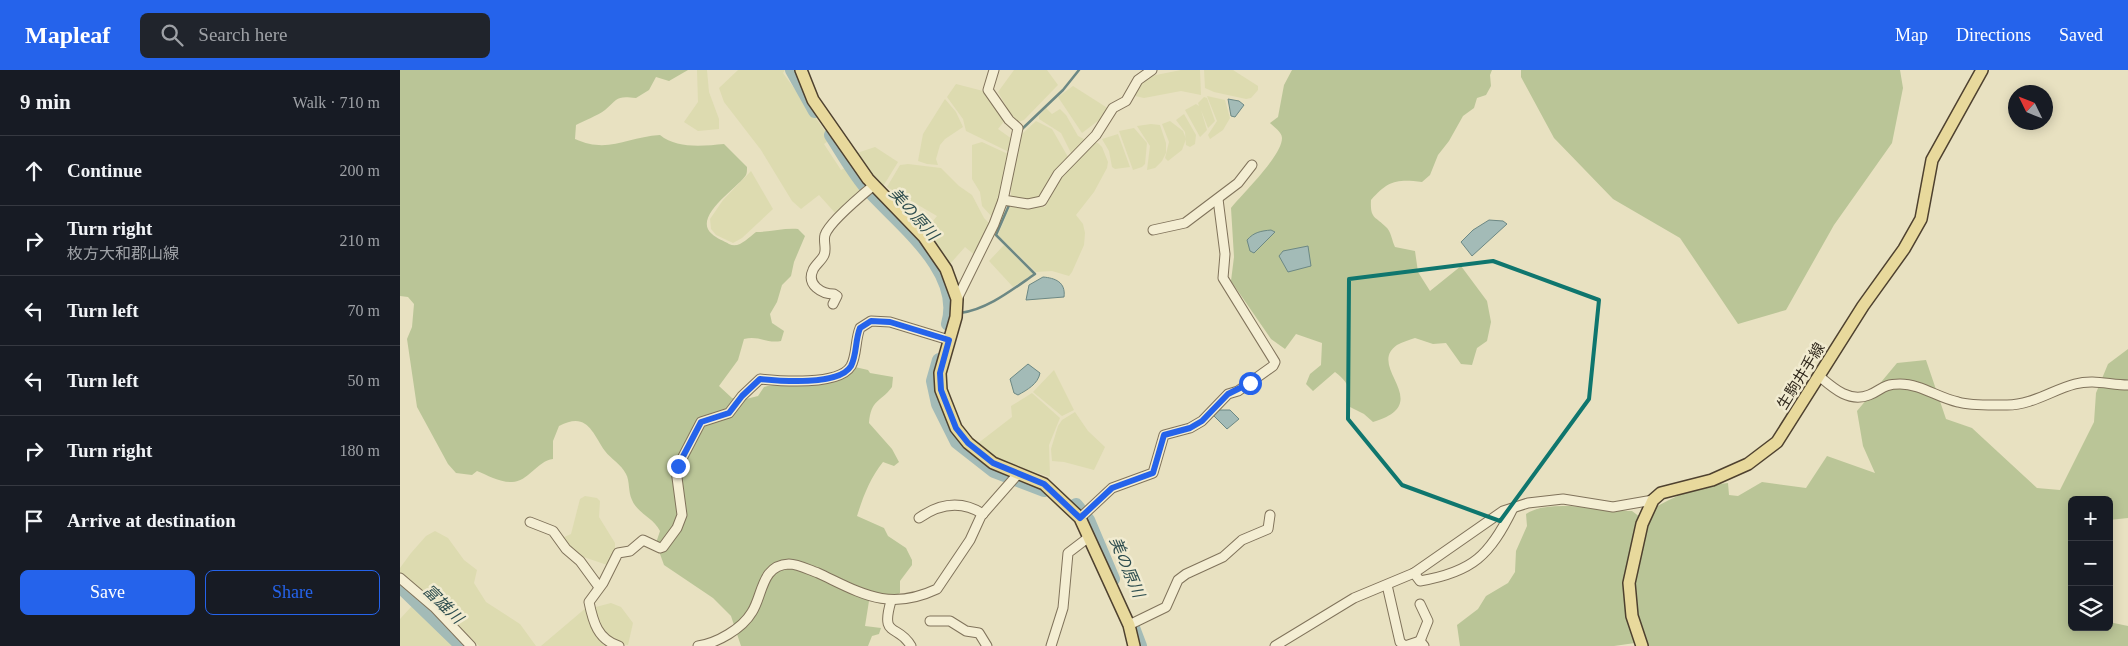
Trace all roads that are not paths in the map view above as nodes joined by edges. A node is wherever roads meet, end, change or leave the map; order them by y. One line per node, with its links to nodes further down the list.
1 (801, 70): 6 (main road)
2 (994, 70): 8 (street)
3 (1152, 70): 8 (street)
4 (1982, 70): 13 (main road, 生駒井手線)
5 (1252, 165): 7 (street)
6 (874, 185): 10 (main road); 11 (street)
7 (1218, 198): 9 (street); 21 (street)
8 (1003, 200): 10 (street)
9 (1153, 230)
10 (957, 299): 12 (main road)
11 (833, 304)
12 (949, 340): 15 (main road); 27 (street)
13 (1819, 376): 14 (street); 16 (main road, 生駒井手線)
14 (2128, 385)
15 (1018, 474): 18 (street); 21 (main road)
16 (1653, 500): 17 (street); 42 (main road)
17 (1513, 508): 24 (street); 24 (street)
18 (983, 514): 20 (street); 28 (street)
19 (1270, 515): 31 (street)
20 (919, 518)
21 (1080, 518): 23 (main road)
22 (530, 522): 27 (street)
23 (1089, 537): 31 (main road); 39 (street)
24 (1414, 573): 26 (street)
25 (400, 578): 34 (street)
26 (1387, 585): 32 (street); 33 (street)
27 (599, 587): 35 (street)
28 (891, 602): 36 (street); 37 (street)
29 (1420, 604): 33 (street)
30 (930, 621): 38 (street)
31 (1129, 626): 40 (main road)
32 (1289, 642): 41 (street)
33 (1422, 643)
34 (471, 646)
35 (619, 646)
36 (698, 646)
37 (911, 646)
38 (987, 646)
39 (1051, 646)
40 (1134, 646)
41 (1275, 646)
42 (1642, 646)

